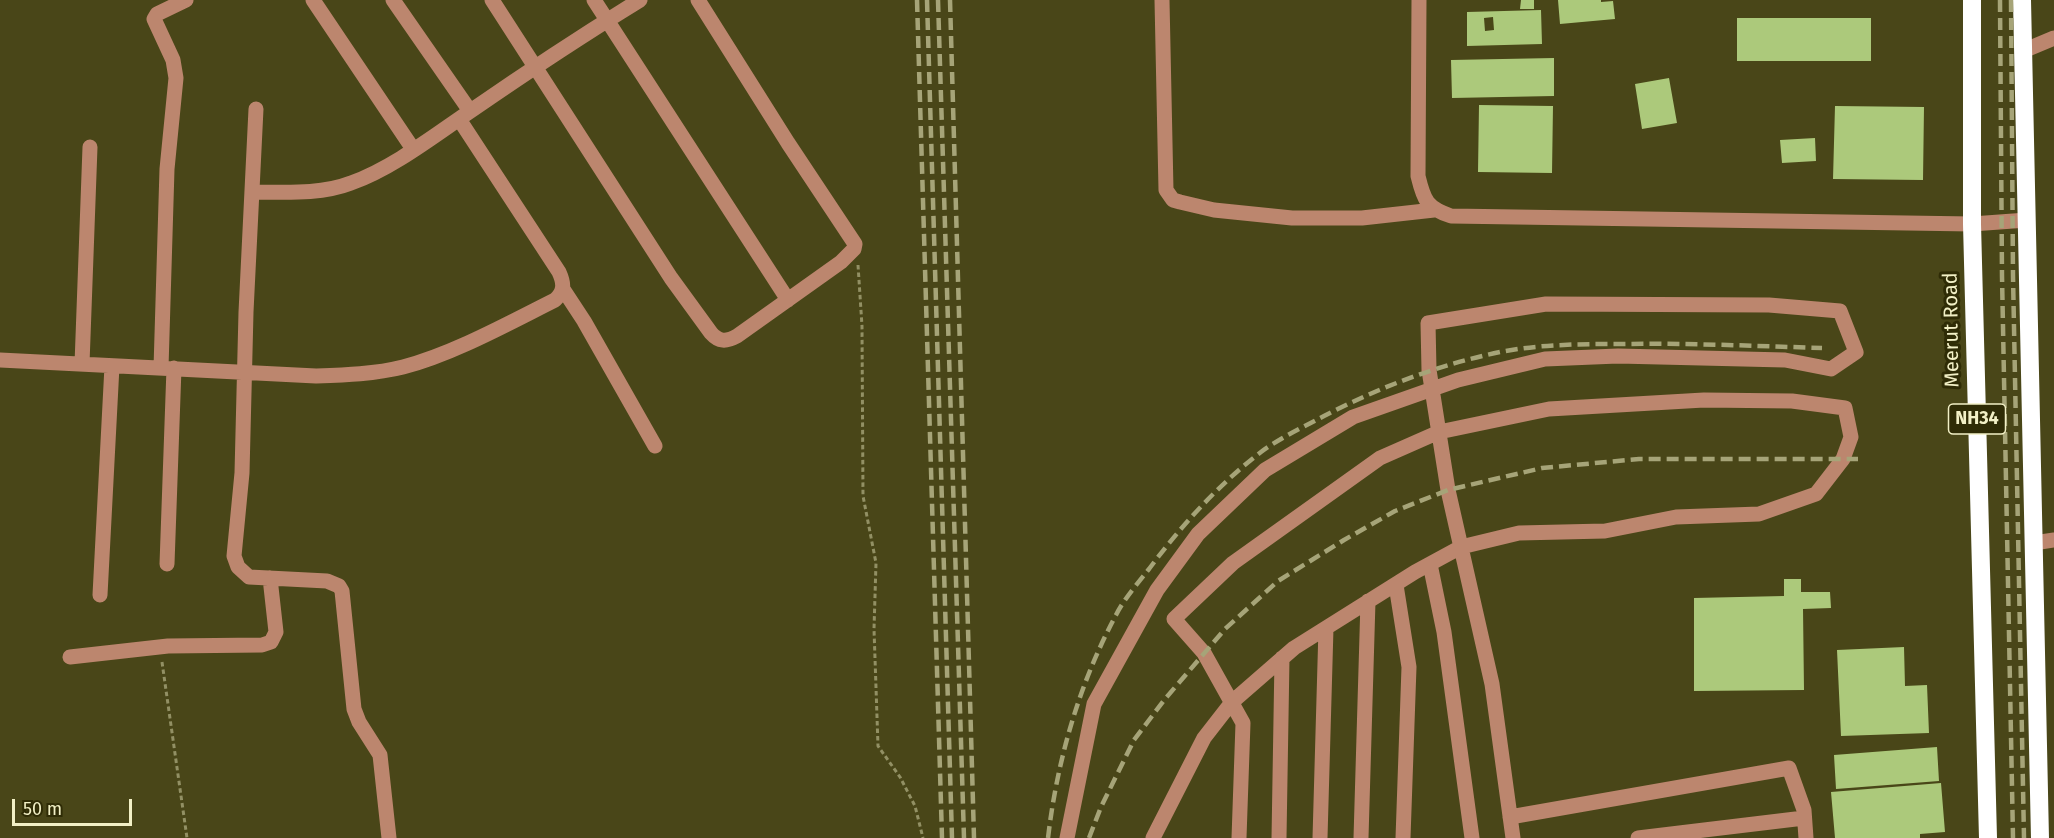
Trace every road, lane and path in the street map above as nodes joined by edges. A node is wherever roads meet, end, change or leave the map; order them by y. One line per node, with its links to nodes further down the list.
1 (186, 0): 30 (street)
2 (313, 0): 19 (street)
3 (393, 0): 17 (street)
4 (492, 0): 15 (street)
5 (594, 0): 12 (street)
6 (640, 0): 12 (street)
7 (698, 0): 24 (street)
8 (1162, 0): 21 (street)
9 (1419, 0): 21 (street)
10 (1972, 0): 23 (highway, Meerut Road / NH34)
11 (2022, 0): 14 (highway, NH34)
12 (608, 20): 15 (street); 26 (street)
13 (2054, 38): 14 (street)
14 (2023, 51): 22 (highway, NH34)
15 (535, 67): 17 (street); 26 (street)
16 (256, 109): 20 (street)
17 (465, 115): 19 (street); 25 (street)
18 (90, 147): 28 (street)
19 (413, 149): 20 (street)
20 (252, 192): 31 (street)
21 (1434, 210): 23 (street)
22 (2027, 220): 23 (street); 36 (highway, NH34)
23 (1972, 225): 65 (highway, Meerut Road / NH34)
24 (852, 251): 26 (street); 53 (path)
25 (563, 289): 31 (street); 34 (street)
26 (788, 300)
27 (0, 360): 28 (street)
28 (82, 364): 29 (street)
29 (112, 366): 30 (street); 42 (street)
30 (167, 368): 31 (street); 38 (street)
31 (245, 371): 40 (street)
32 (1432, 388): 32 (street); 33 (street); 54 (street)
33 (1439, 432): 37 (street); 37 (street); 48 (street)
34 (656, 446)
35 (2054, 540): 36 (street)
36 (2034, 543): 66 (highway, NH34)
37 (1461, 547): 39 (street); 49 (street)
38 (167, 564)
39 (1430, 564): 41 (street); 61 (street)
40 (270, 578): 45 (street); 52 (street)
41 (1396, 585): 43 (street); 60 (street)
42 (100, 595)
43 (1368, 601): 44 (street); 59 (street)
44 (1326, 628): 47 (street); 58 (street)
45 (160, 646): 46 (street); 51 (path)
46 (69, 657)
47 (1282, 658): 48 (street); 57 (street)
48 (1232, 702): 55 (street); 56 (street)
49 (1510, 817): 50 (street); 62 (street)
50 (1804, 818): 63 (street); 64 (street)
51 (187, 838)
52 (389, 838)
53 (923, 838)
54 (1067, 838)
55 (1153, 838)
56 (1239, 838)
57 (1279, 838)
58 (1320, 838)
59 (1361, 838)
60 (1403, 838)
61 (1472, 838)
62 (1513, 838)
63 (1638, 838)
64 (1806, 838)
65 (1988, 838)
66 (2040, 838)

